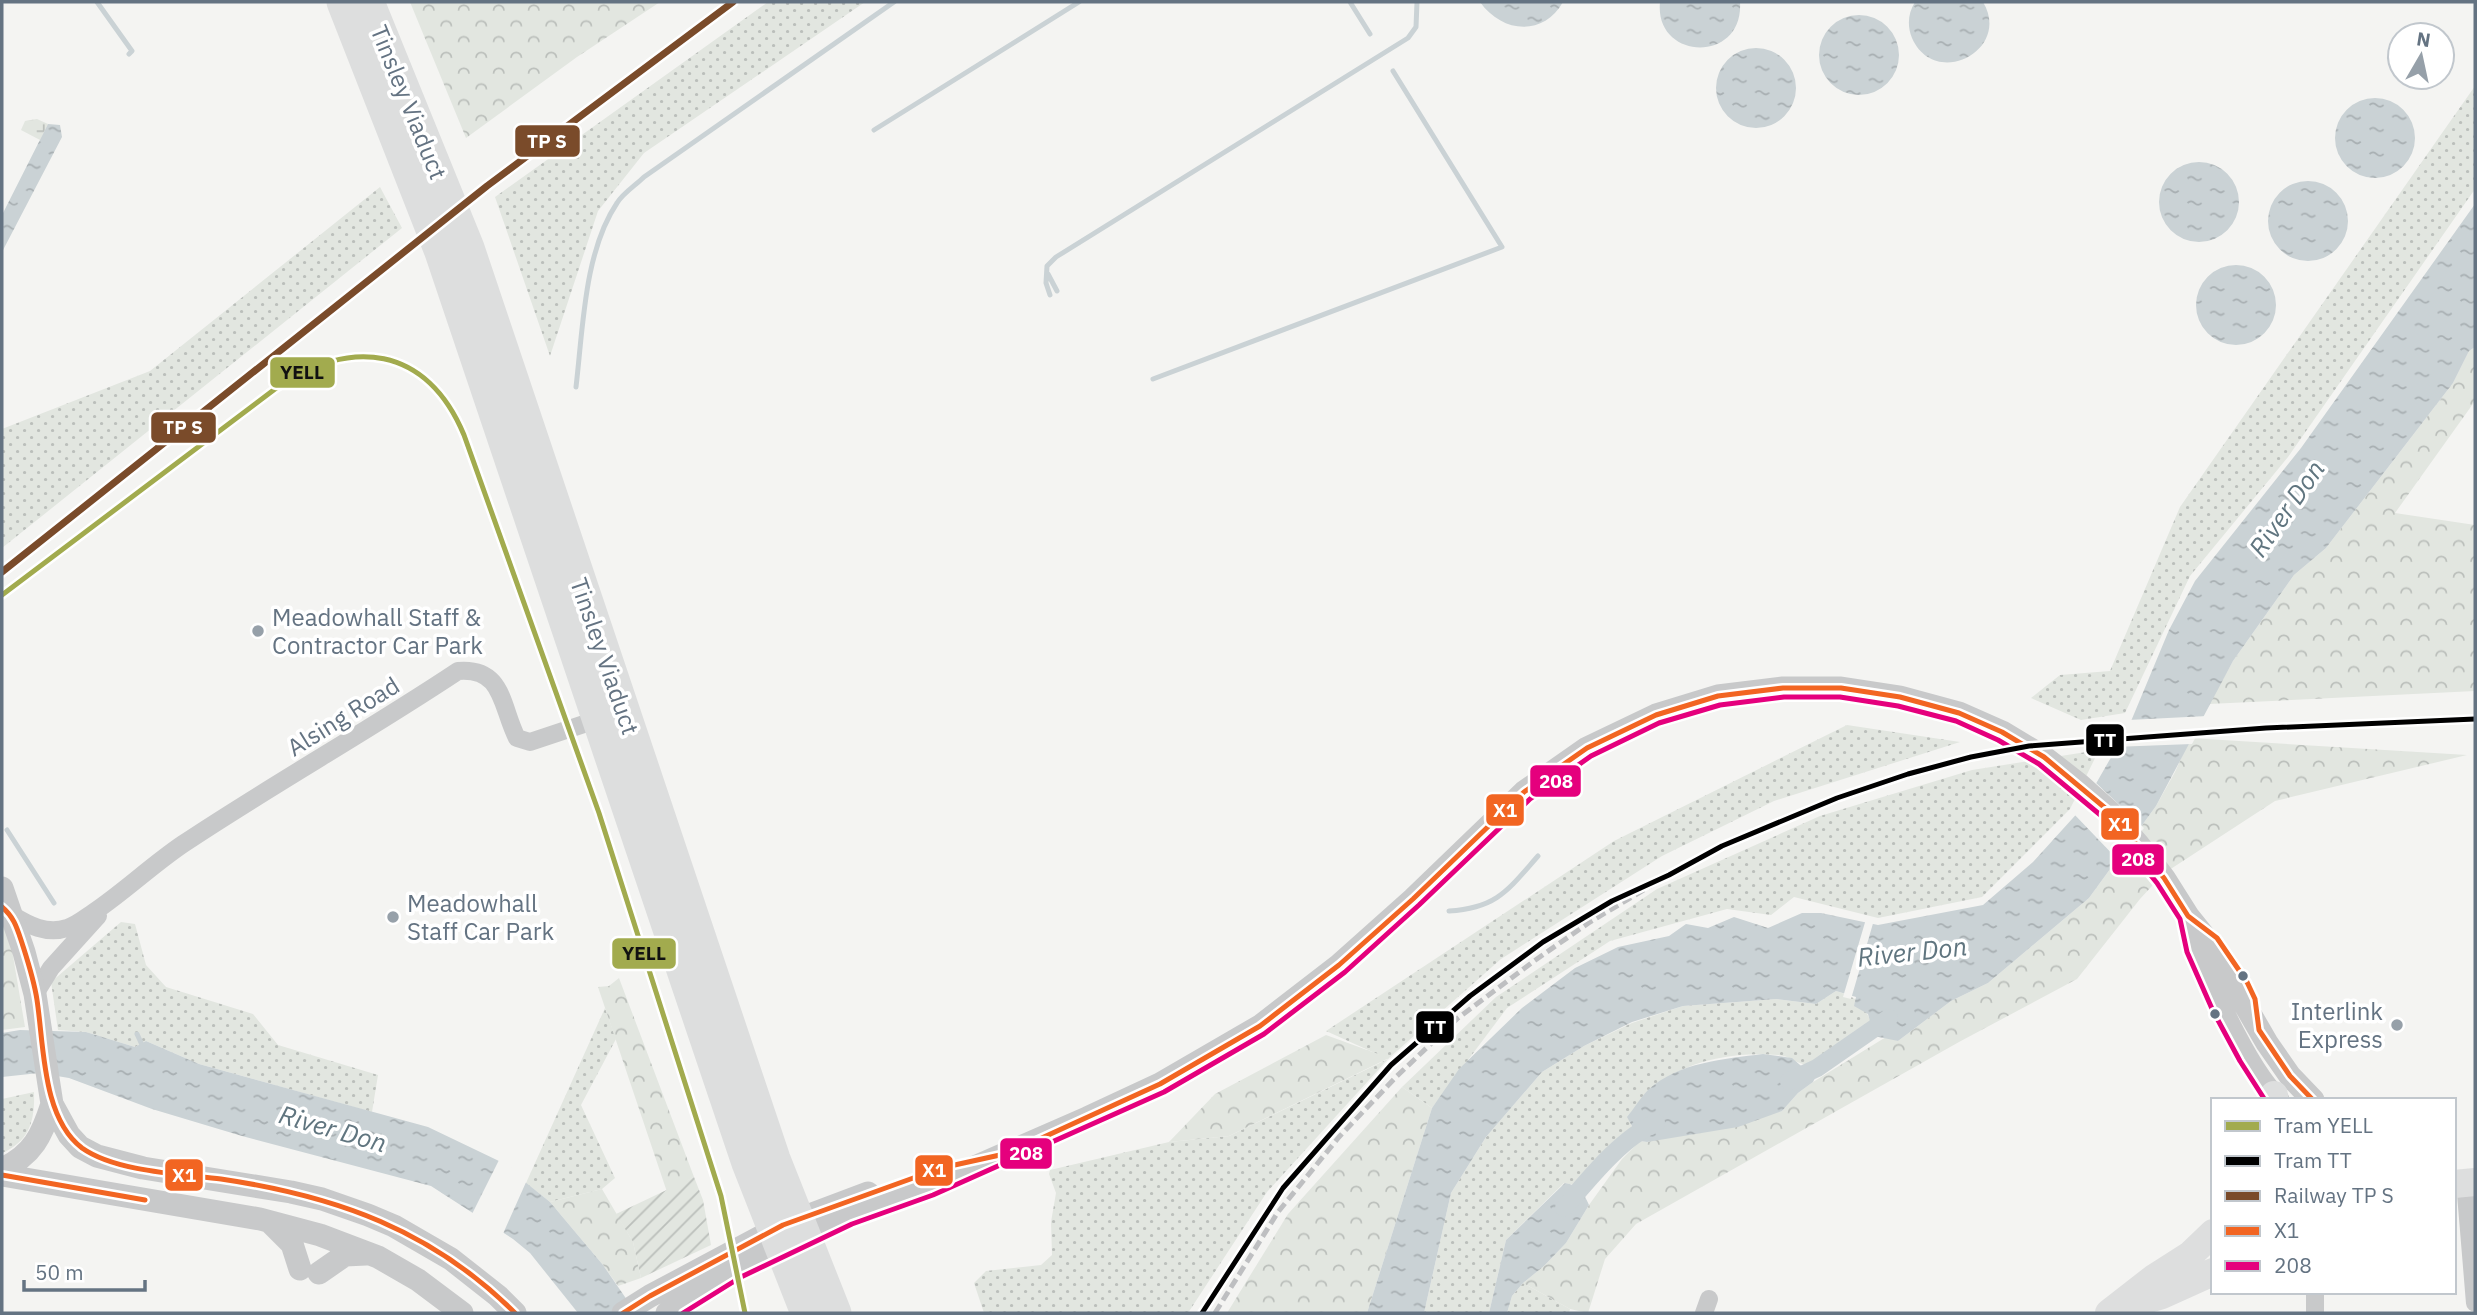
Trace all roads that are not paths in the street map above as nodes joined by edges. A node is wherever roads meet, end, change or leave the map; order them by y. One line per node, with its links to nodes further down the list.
1 (343, 2): 32 (highway, Tinsley Viaduct)
2 (368, 2): 33 (highway, Tinsley Viaduct)
3 (622, 712): 5 (street, Alsing Road)
4 (2, 888): 6 (street)
5 (114, 898): 6 (street, Alsing Road); 8 (street, Alsing Road)
6 (7, 911): 8 (street)
7 (2188, 916): 9 (street); 10 (street); 12 (street)
8 (36, 994): 11 (street)
9 (2275, 1098)
10 (2311, 1098)
11 (52, 1104): 13 (street); 16 (street)
12 (1009, 1153): 30 (street); 31 (street)
13 (2, 1169)
14 (2463, 1174): 26 (street)
15 (2, 1175): 18 (street)
16 (263, 1186): 17 (street); 19 (street)
17 (368, 1215): 19 (street); 22 (street)
18 (270, 1222): 19 (street); 21 (street)
19 (320, 1234): 21 (street)
20 (2211, 1235): 27 (main road)
21 (369, 1253): 24 (street)
22 (469, 1273): 24 (street); 29 (street)
23 (2211, 1273): 27 (main road)
24 (436, 1293): 28 (street)
25 (2315, 1294): 34 (street)
26 (2475, 1303)
27 (2113, 1311)
28 (462, 1313)
29 (515, 1313)
30 (622, 1313)
31 (667, 1313)
32 (807, 1313)
33 (835, 1313)
34 (2315, 1313)

